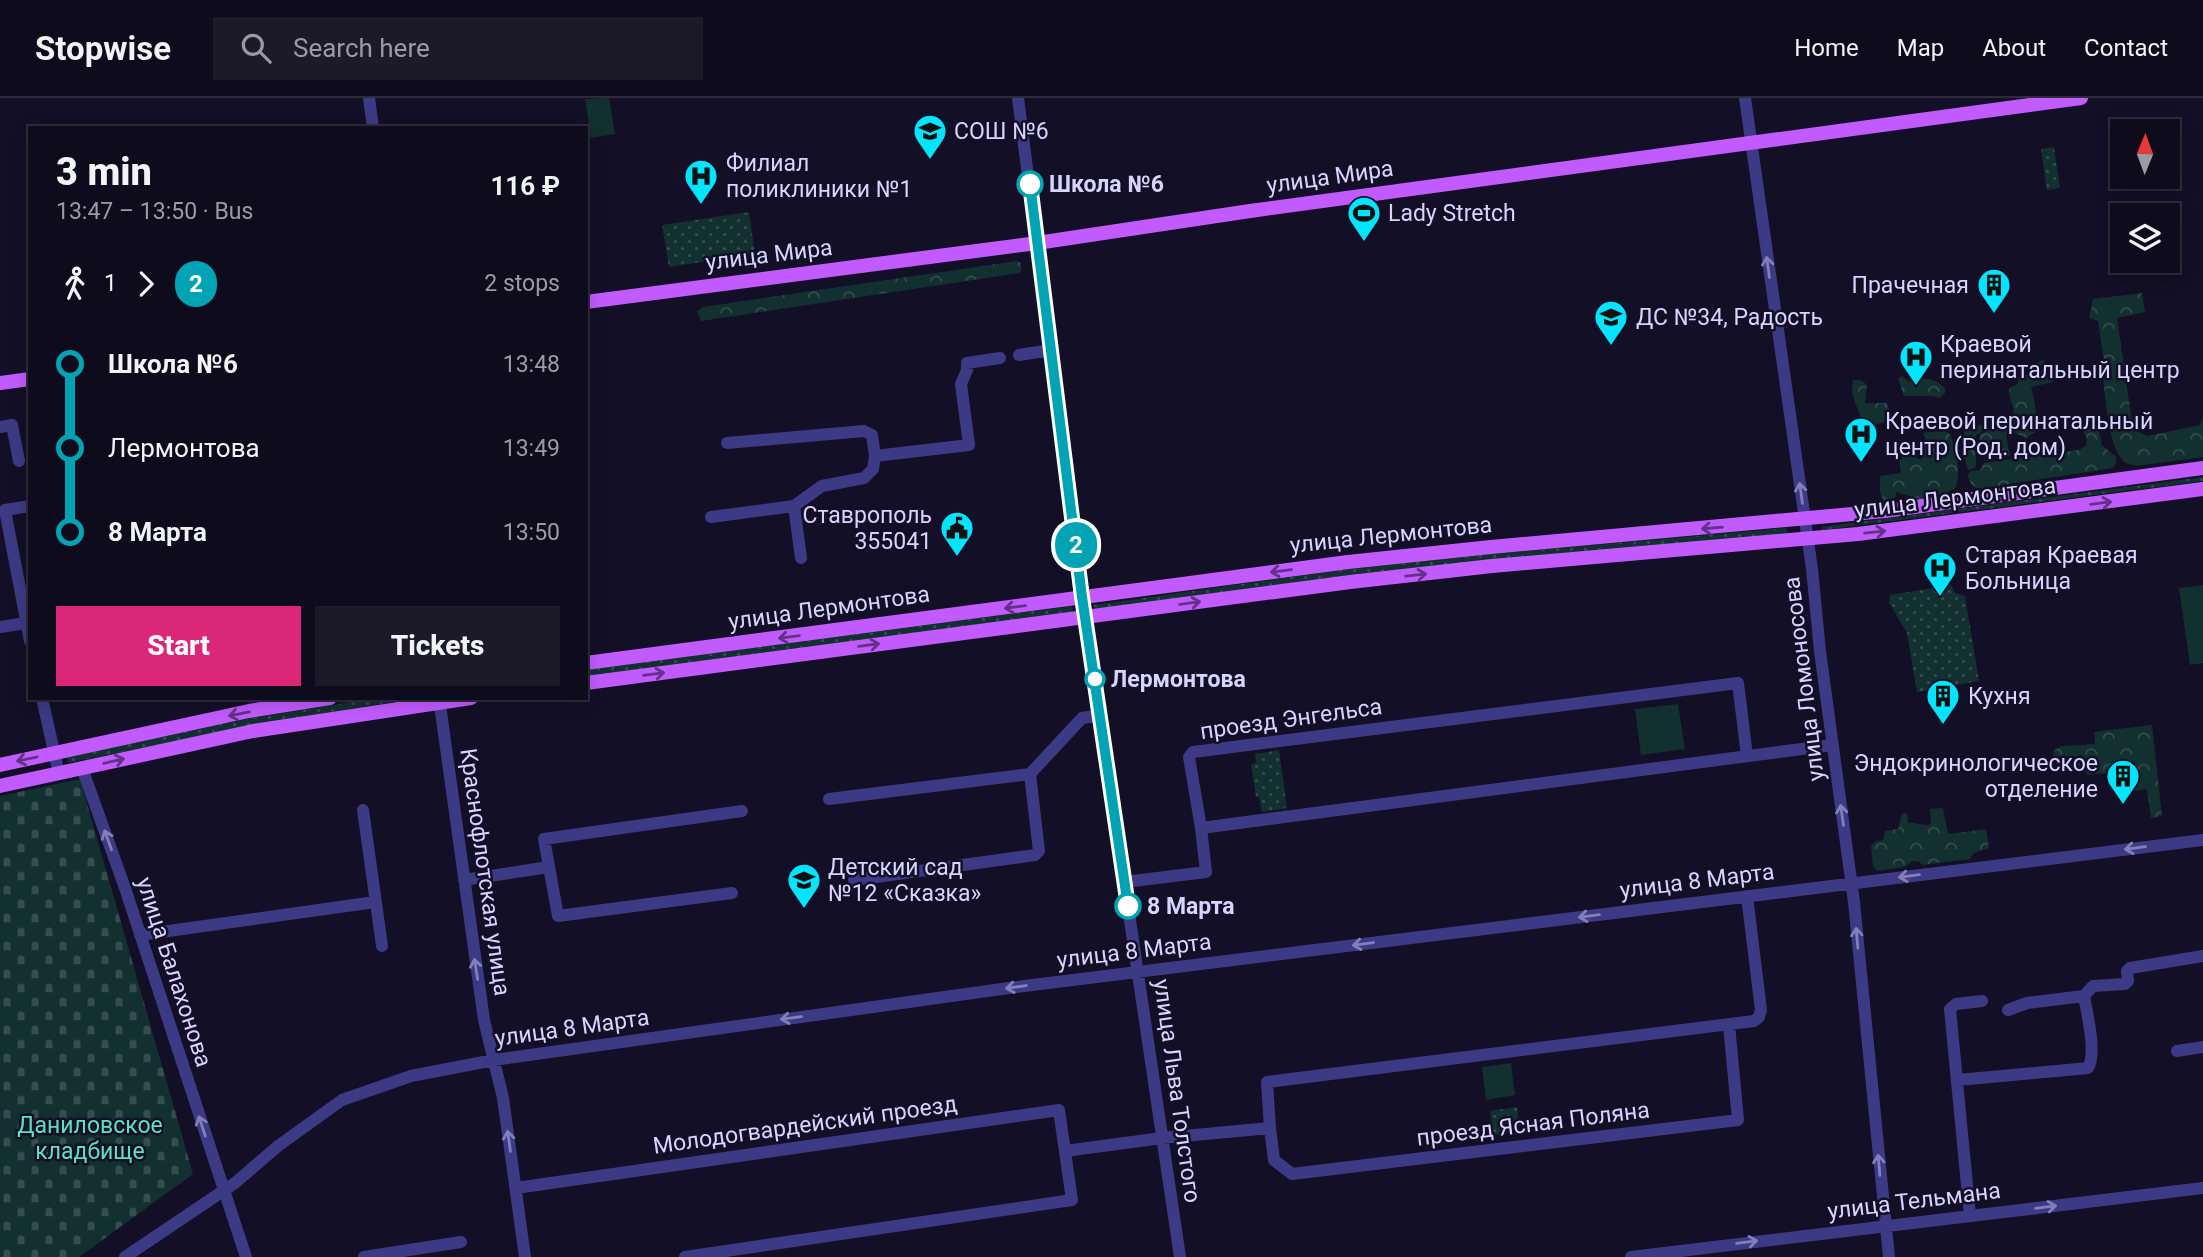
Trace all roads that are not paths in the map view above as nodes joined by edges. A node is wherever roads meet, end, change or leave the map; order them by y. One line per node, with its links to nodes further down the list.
1 (369, 98): 5 (street)
2 (1018, 98): 7 (street, улица Льва Толстого)
3 (1745, 98): 6 (street, улица Ломоносова)
4 (2081, 98): 6 (main road, улица Мира)
5 (373, 126)
6 (1751, 143): 7 (main road, улица Мира); 23 (street, улица Ломоносова, one-way to 6)
7 (1037, 243): 8 (main road, улица Мира); 9 (street, улица Льва Толстого)
8 (588, 302)
9 (1051, 350): 10 (street); 26 (street, улица Льва Толстого)
10 (1019, 355)
11 (1000, 358): 16 (street)
12 (28, 379): 13 (main road)
13 (0, 383)
14 (0, 427): 17 (street)
15 (727, 443): 16 (street)
16 (875, 456): 21 (street)
17 (19, 461)
18 (2203, 468): 23 (main road, улица Лермонтова)
19 (2203, 489): 24 (main road, улица Лермонтова, one-way to 19)
20 (28, 506): 28 (street)
21 (794, 506): 22 (street); 25 (street)
22 (711, 517)
23 (1804, 520): 24 (street, улица Ломоносова); 26 (main road, улица Лермонтова, one-way to 26)
24 (1807, 539): 27 (main road, улица Лермонтова, one-way to 24); 37 (street, улица Ломоносова)
25 (801, 558)
26 (1082, 597): 27 (street, улица Льва Толстого); 31 (main road, улица Лермонтова, one-way to 31)
27 (1085, 617): 32 (main road, улица Лермонтова, one-way to 27); 36 (street, улица Льва Толстого)
28 (26, 623): 29 (street); 30 (street)
29 (0, 627)
30 (28, 632)
31 (588, 663)
32 (588, 683)
33 (42, 700): 38 (street)
34 (318, 700): 38 (main road, one-way to 38)
35 (440, 700): 41 (main road, one-way to 35); 51 (street, Краснофлотская улица)
36 (1101, 715): 43 (street); 53 (street, улица Льва Толстого)
37 (1832, 746): 39 (street); 54 (street, улица Ломоносова, one-way to 37)
38 (54, 754): 40 (main road, one-way to 40); 42 (street)
39 (1747, 756): 48 (street); 48 (street, проезд Энгельса)
40 (0, 765)
41 (82, 768): 42 (main road); 58 (street, улица Балахонова, one-way to 41)
42 (59, 774): 44 (main road)
43 (1030, 774): 45 (street); 52 (street)
44 (0, 786)
45 (829, 799)
46 (363, 810): 57 (street)
47 (742, 811): 50 (street)
48 (1201, 828): 53 (street)
49 (2203, 840): 54 (street, улица 8 Марта, one-way to 54)
50 (549, 867): 51 (street); 55 (street)
51 (464, 880): 68 (street, Краснофлотская улица, one-way to 51)
52 (854, 880)
53 (1125, 882): 61 (street, улица Льва Толстого)
54 (1851, 883): 56 (street, улица 8 Марта); 77 (street, улица Ломоносова, one-way to 54)
55 (732, 892)
56 (1747, 896): 61 (street, улица 8 Марта, one-way to 61); 65 (street, проезд Ясная Поляна)
57 (375, 902): 58 (street); 59 (street)
58 (140, 935): 75 (street, улица Балахонова, one-way to 58)
59 (382, 946)
60 (2203, 956): 62 (street)
61 (1138, 971): 68 (street, улица 8 Марта, one-way to 68); 71 (street, улица Льва Толстого)
62 (2084, 996): 64 (street); 69 (street)
63 (1982, 1001): 69 (street)
64 (2008, 1010)
65 (1729, 1025): 70 (street, проезд Ясная Поляна); 70 (street, проезд Ясная Поляна)
66 (2203, 1048): 67 (street)
67 (2177, 1051)
68 (495, 1060): 73 (street, Краснофлотская улица, one-way to 68); 75 (street, улица 8 Марта)
69 (1958, 1080): 76 (street)
70 (1270, 1128): 71 (street)
71 (1162, 1138): 72 (street); 85 (street, улица Льва Толстого)
72 (1065, 1151): 73 (street, Молодогвардейский проезд); 84 (street, Молодогвардейский проезд)
73 (516, 1188): 83 (street, Краснофлотская улица)
74 (2203, 1188): 76 (street, улица Тельмана, one-way to 74)
75 (224, 1190): 80 (street, улица 8 Марта); 81 (street, улица Балахонова)
76 (1970, 1216): 77 (street, улица Тельмана)
77 (1885, 1225): 86 (street, улица Тельмана, one-way to 77); 87 (street, улица Ломоносова)
78 (461, 1242): 79 (street)
79 (385, 1255): 82 (street)
80 (125, 1257)
81 (246, 1257)
82 (364, 1257)
83 (525, 1257)
84 (685, 1257)
85 (1180, 1257)
86 (1630, 1257)
87 (1889, 1257)

